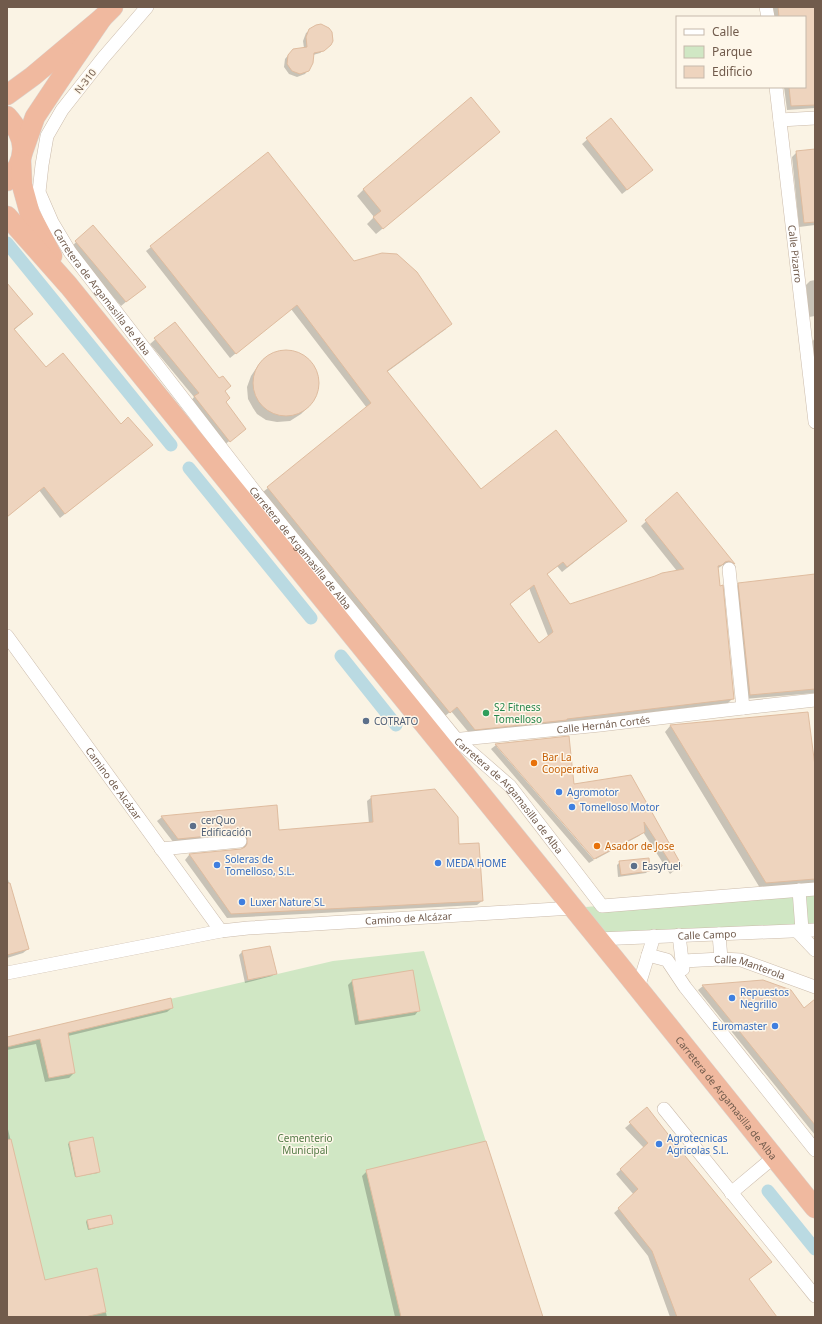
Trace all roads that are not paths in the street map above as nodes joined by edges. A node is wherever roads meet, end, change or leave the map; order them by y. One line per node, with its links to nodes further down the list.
1 (147, 7): 9 (street, N-310)
2 (107, 13): 4 (highway); 8 (highway)
3 (776, 88): 7 (street, Calle Pizarro)
4 (7, 95)
5 (7, 116): 8 (highway)
6 (815, 118): 7 (street)
7 (780, 120): 13 (street, Calle Pizarro)
8 (21, 158): 10 (highway); 12 (highway)
9 (42, 165): 19 (street, Carretera de Argamasilla de Alba)
10 (7, 181)
11 (7, 216): 12 (highway)
12 (68, 286): 19 (highway, Carretera de Argamasilla de Alba)
13 (809, 325): 14 (street, Calle Pizarro)
14 (815, 422)
15 (730, 569): 18 (street)
16 (7, 636): 21 (street, Camino de Alcázar)
17 (815, 700): 18 (street, Calle Hernán Cortés)
18 (743, 708): 19 (street, Calle Hernán Cortés)
19 (448, 740): 23 (street, Carretera de Argamasilla de Alba); 24 (highway, Carretera de Argamasilla de Alba)
20 (240, 841): 21 (street)
21 (161, 849): 27 (street, Camino de Alcázar)
22 (815, 889): 23 (street)
23 (799, 890): 25 (street)
24 (573, 908): 27 (street, Camino de Alcázar); 31 (highway, Carretera de Argamasilla de Alba)
25 (799, 930): 26 (street, Calle Campo); 28 (street, Calle Campo); 32 (street)
26 (815, 930)
27 (221, 931): 36 (street, Camino de Alcázar)
28 (719, 934): 29 (street, Calle Campo); 34 (street)
29 (679, 935): 30 (street, Calle Campo); 35 (street)
30 (654, 936): 31 (street, Calle Campo); 33 (street)
31 (598, 938): 39 (highway, Carretera de Argamasilla de Alba)
32 (815, 950)
33 (648, 955): 37 (street); 39 (street)
34 (721, 959): 35 (street, Calle Manterola); 38 (street, Calle Manterola)
35 (683, 961): 37 (street)
36 (7, 973)
37 (685, 987): 41 (street)
38 (815, 987)
39 (638, 988): 42 (highway, Carretera de Argamasilla de Alba)
40 (664, 1109): 43 (street)
41 (815, 1150)
42 (774, 1157): 43 (street); 44 (highway, Carretera de Argamasilla de Alba)
43 (731, 1193): 45 (street)
44 (815, 1208)
45 (815, 1296)

